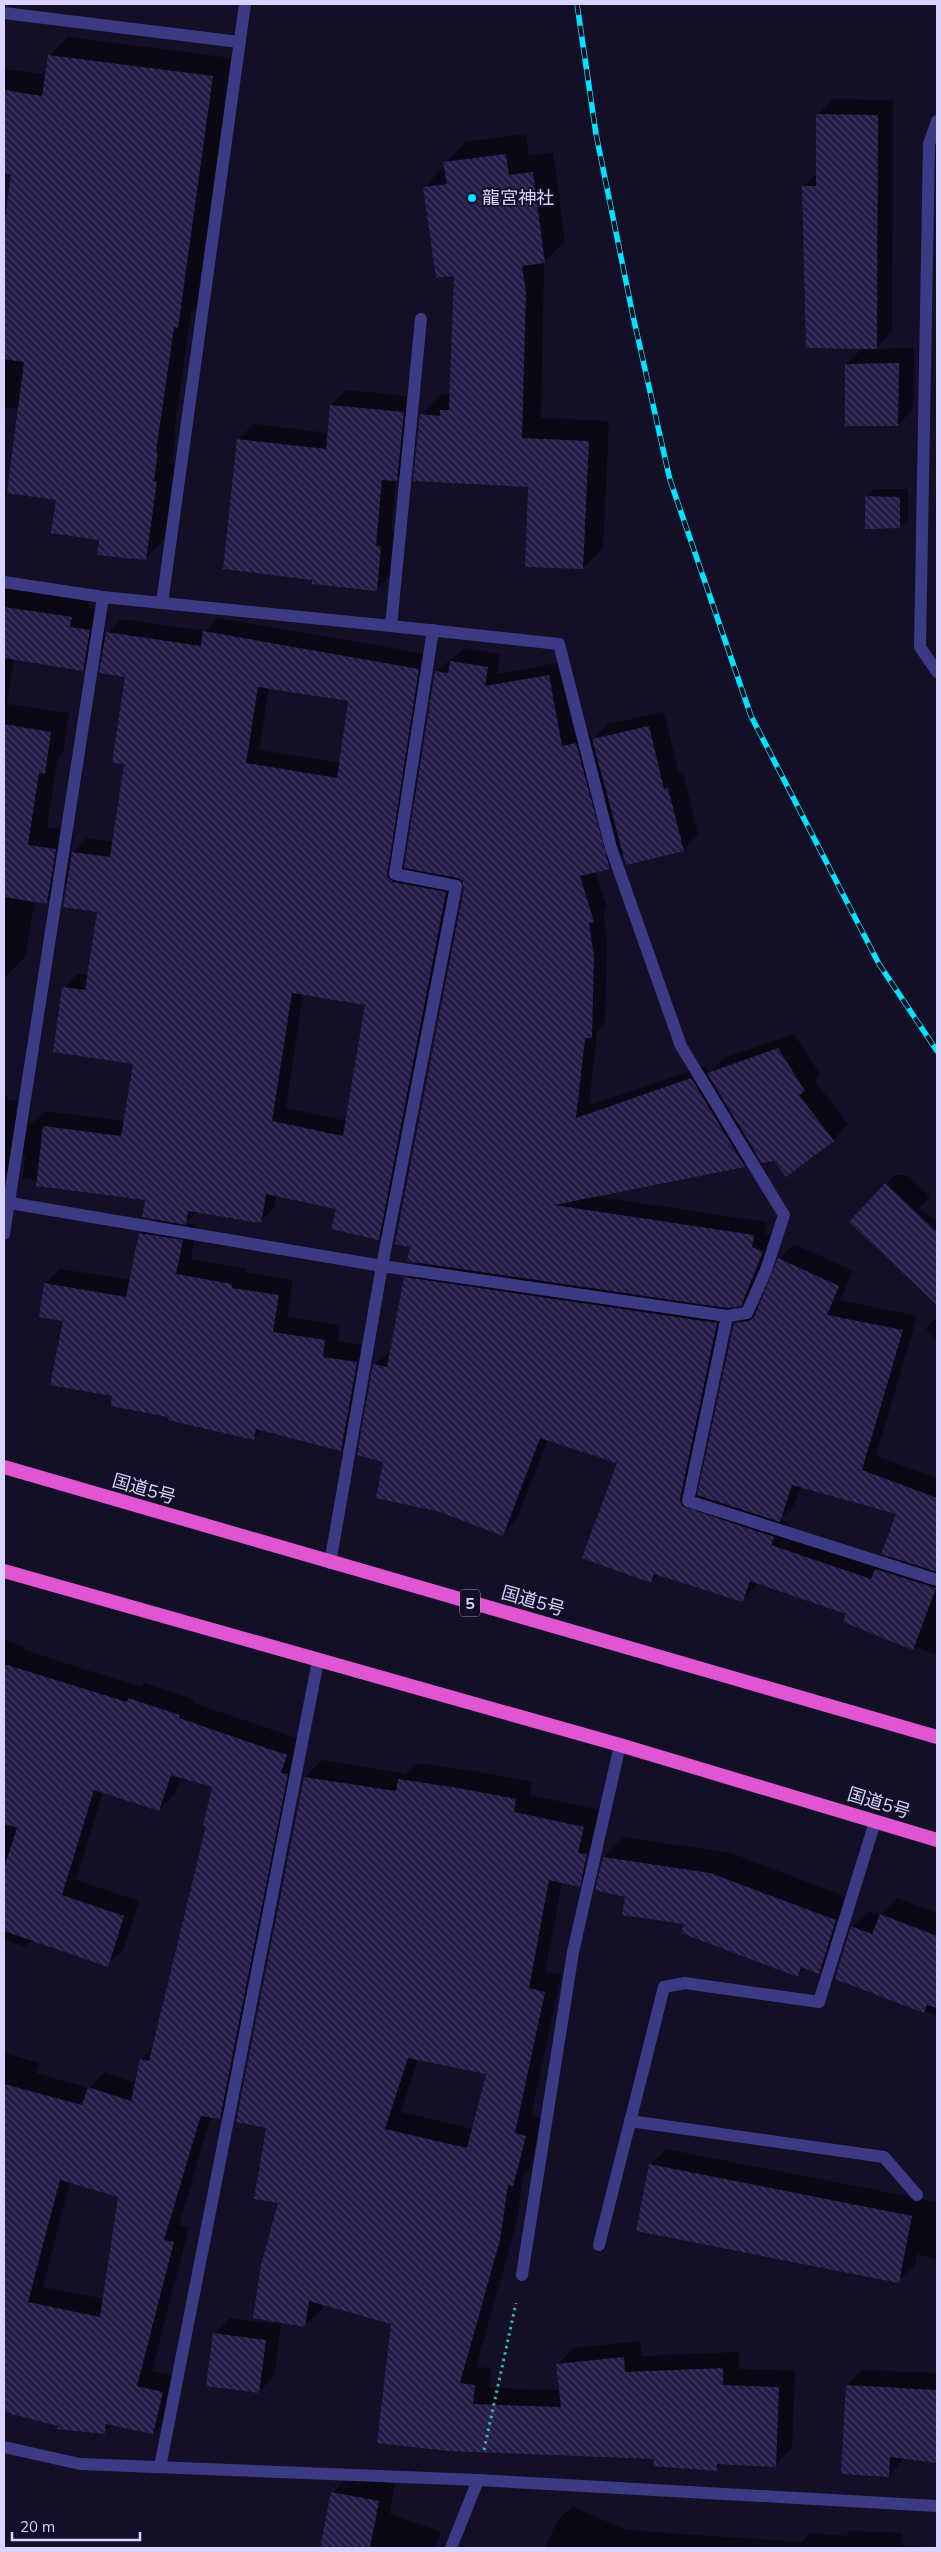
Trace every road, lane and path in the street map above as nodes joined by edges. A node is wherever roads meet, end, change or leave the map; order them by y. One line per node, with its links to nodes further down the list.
1 (245, 4): 3 (street)
2 (4, 13): 3 (street)
3 (239, 42): 8 (street)
4 (937, 121): 11 (street)
5 (421, 319): 9 (street)
6 (4, 582): 7 (street)
7 (103, 597): 8 (street); 12 (street)
8 (162, 602): 9 (street)
9 (391, 626): 10 (street)
10 (433, 630): 14 (street); 15 (street)
11 (937, 672)
12 (7, 1202): 13 (street); 14 (street)
13 (4, 1234)
14 (382, 1266): 15 (street); 17 (street)
15 (727, 1316): 19 (street)
16 (4, 1467): 17 (highway, 国道5号 / 5)
17 (330, 1563): 21 (highway, 国道5号 / 5)
18 (4, 1570): 20 (highway, 国道5号)
19 (937, 1580)
20 (318, 1661): 22 (highway, 国道5号); 30 (street)
21 (937, 1737)
22 (620, 1745): 23 (highway, 国道5号); 28 (street)
23 (875, 1822): 24 (highway, 国道5号); 25 (street)
24 (937, 1840)
25 (630, 2121): 26 (street); 27 (street)
26 (917, 2195)
27 (599, 2245)
28 (522, 2275): 31 (path)
29 (4, 2447): 30 (street)
30 (160, 2468): 31 (street)
31 (478, 2480): 32 (street); 33 (street)
32 (937, 2506)
33 (451, 2548)

